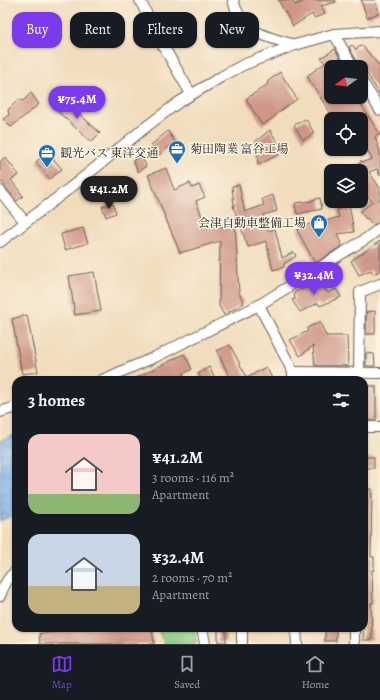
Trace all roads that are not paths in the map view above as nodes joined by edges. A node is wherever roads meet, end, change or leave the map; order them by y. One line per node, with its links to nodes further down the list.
1 (140, 0): 8 (street)
2 (233, 0): 5 (street)
3 (380, 31): 4 (street)
4 (334, 34): 5 (street); 6 (street)
5 (295, 45): 8 (street)
6 (349, 60)
7 (368, 91): 9 (street)
8 (191, 94): 11 (street)
9 (380, 110)
10 (0, 191): 11 (street)
11 (25, 222): 13 (street)
12 (380, 228): 15 (street)
13 (0, 242)
14 (380, 284): 16 (street)
15 (259, 305): 18 (street); 19 (street)
16 (359, 373): 17 (street); 19 (street)
17 (380, 373)
18 (111, 376)
19 (293, 376)
20 (12, 408): 21 (street)
21 (0, 412)
22 (368, 427): 23 (street)
23 (380, 427)
24 (12, 574): 25 (street)
25 (0, 596)
26 (203, 632): 30 (street)
27 (242, 632): 31 (street)
28 (296, 632): 32 (street)
29 (354, 632): 33 (street)
30 (205, 644)
31 (242, 644)
32 (297, 644)
33 (354, 644)

